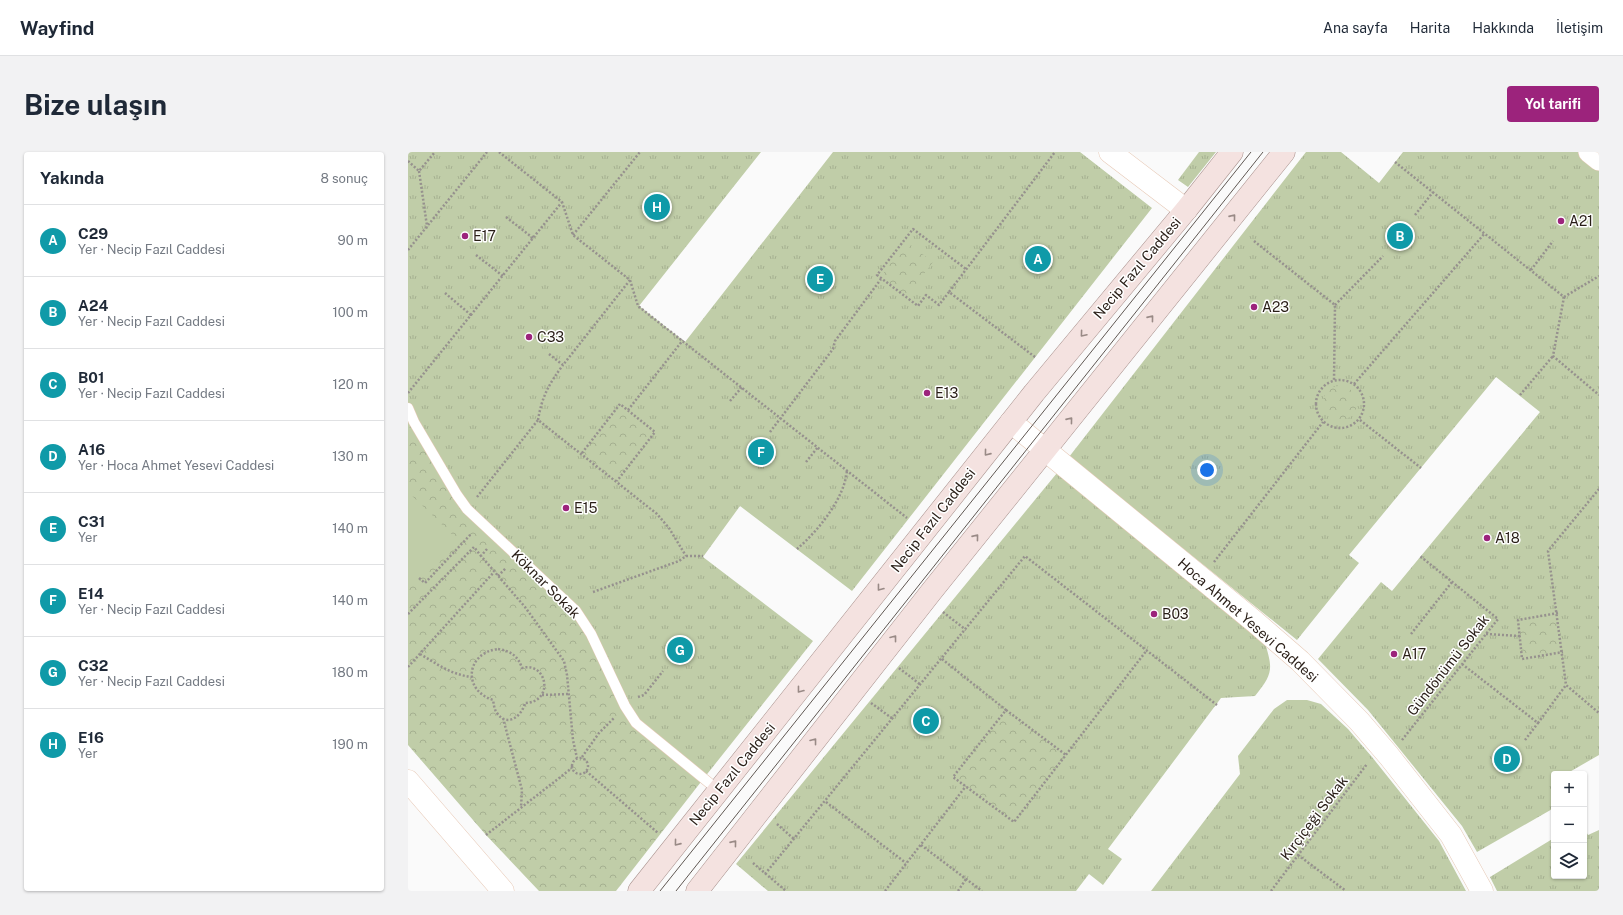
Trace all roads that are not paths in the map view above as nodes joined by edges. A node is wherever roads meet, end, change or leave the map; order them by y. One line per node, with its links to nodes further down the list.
1 (1110, 152): 6 (street)
2 (1232, 152): 6 (main road, Necip Fazıl Caddesi)
3 (1284, 152): 9 (main road, one-way to 3)
4 (1589, 152): 5 (street)
5 (1599, 160)
6 (1186, 210): 8 (main road, Necip Fazıl Caddesi, one-way to 8)
7 (408, 408): 11 (lane, Köknar Sokak)
8 (1011, 422): 9 (street, Hoca Ahmet Yesevi Caddesi); 11 (main road, Necip Fazıl Caddesi, one-way to 11)
9 (1045, 450): 14 (main road, one-way to 9); 15 (street, Hoca Ahmet Yesevi Caddesi)
10 (408, 781): 12 (street)
11 (719, 791): 13 (main road, Necip Fazıl Caddesi, one-way to 13)
12 (504, 891)
13 (639, 891)
14 (697, 891)
15 (1482, 891)

